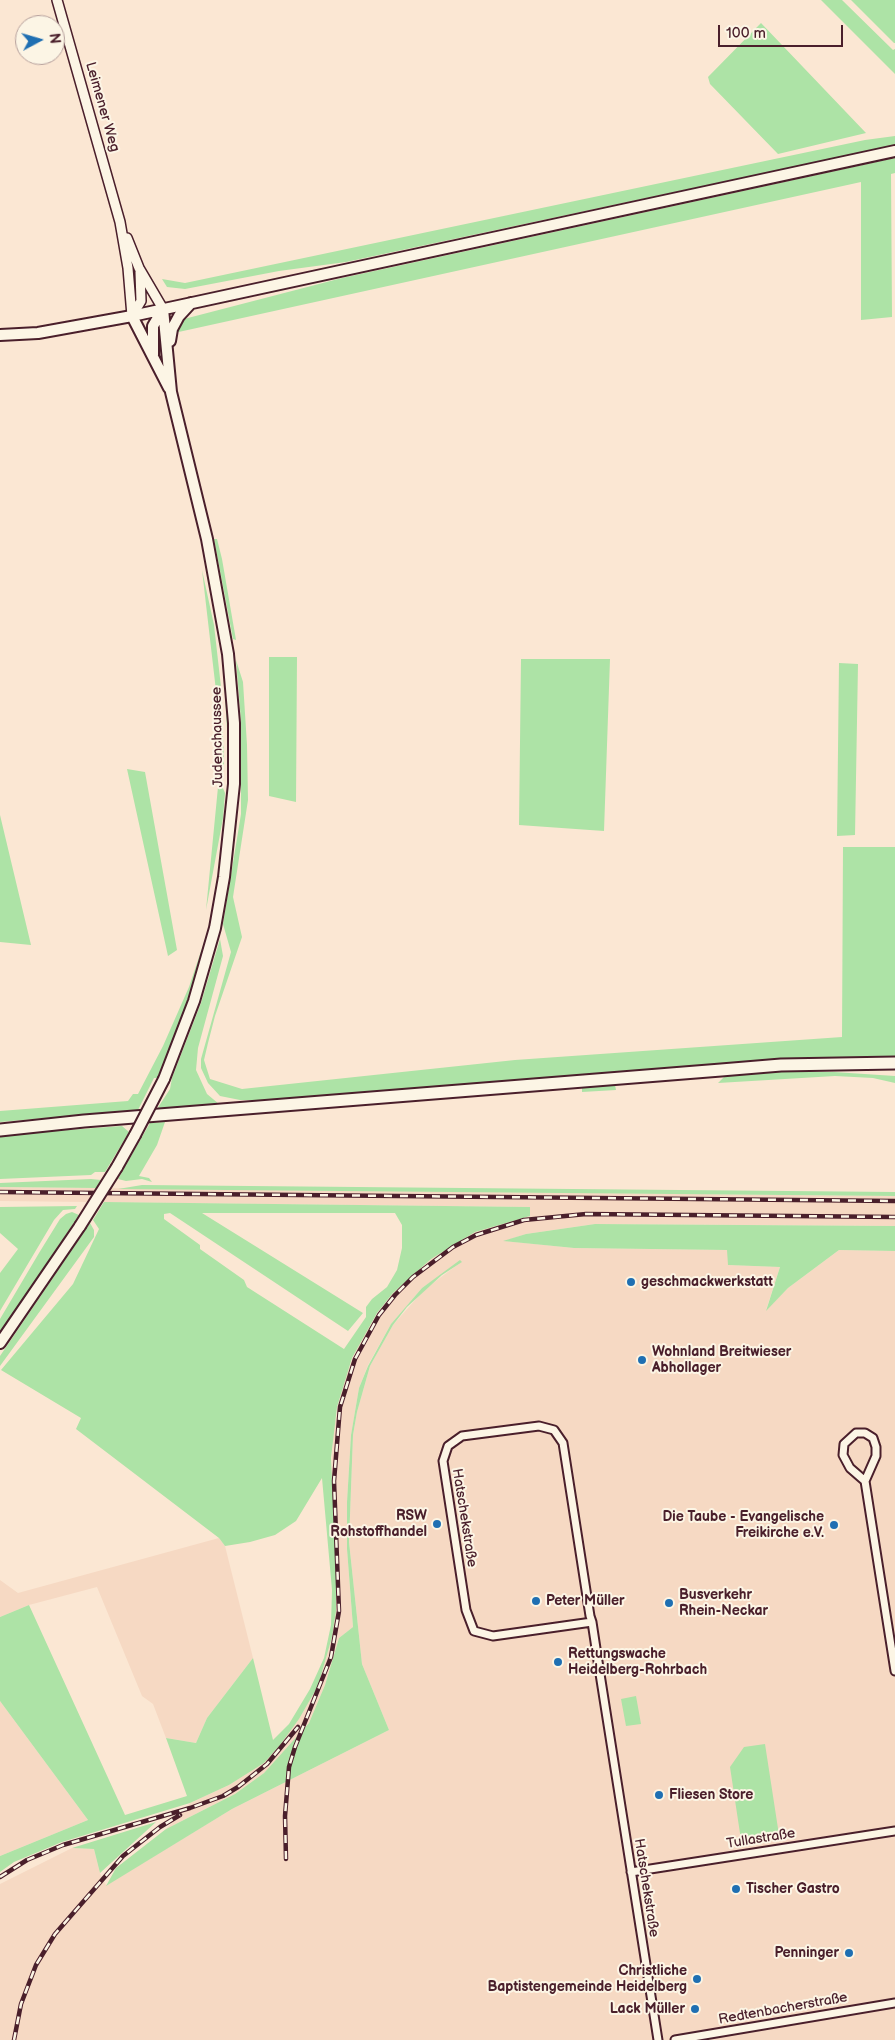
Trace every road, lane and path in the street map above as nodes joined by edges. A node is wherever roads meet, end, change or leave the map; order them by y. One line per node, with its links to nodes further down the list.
1 (57, 0): 3 (street, Leimener Weg)
2 (895, 152): 5 (main road)
3 (120, 222): 4 (street, Leimener Weg); 7 (street, Leimener Weg)
4 (139, 268): 6 (street, Leimener Weg); 7 (street)
5 (191, 303): 6 (main road); 9 (main road)
6 (164, 309): 7 (main road); 9 (main road, Judenchaussee); 10 (main road)
7 (132, 316): 8 (main road); 10 (main road, Judenchaussee)
8 (0, 335)
9 (168, 356): 11 (main road, Judenchaussee)
10 (153, 358): 11 (main road, Judenchaussee)
11 (171, 392): 14 (main road, Judenchaussee, bridge)
12 (895, 1063): 13 (main road)
13 (0, 1130)
14 (0, 1343)
15 (865, 1481): 15 (street); 17 (street)
16 (592, 1622): 16 (street, Hatschekstraße); 19 (street, Hatschekstraße)
17 (895, 1671)
18 (895, 1831): 19 (street, Tullastraße)
19 (631, 1872): 21 (street, Hatschekstraße)
20 (895, 2003): 22 (street, Redtenbacherstraße)
21 (658, 2040)
22 (675, 2040)

